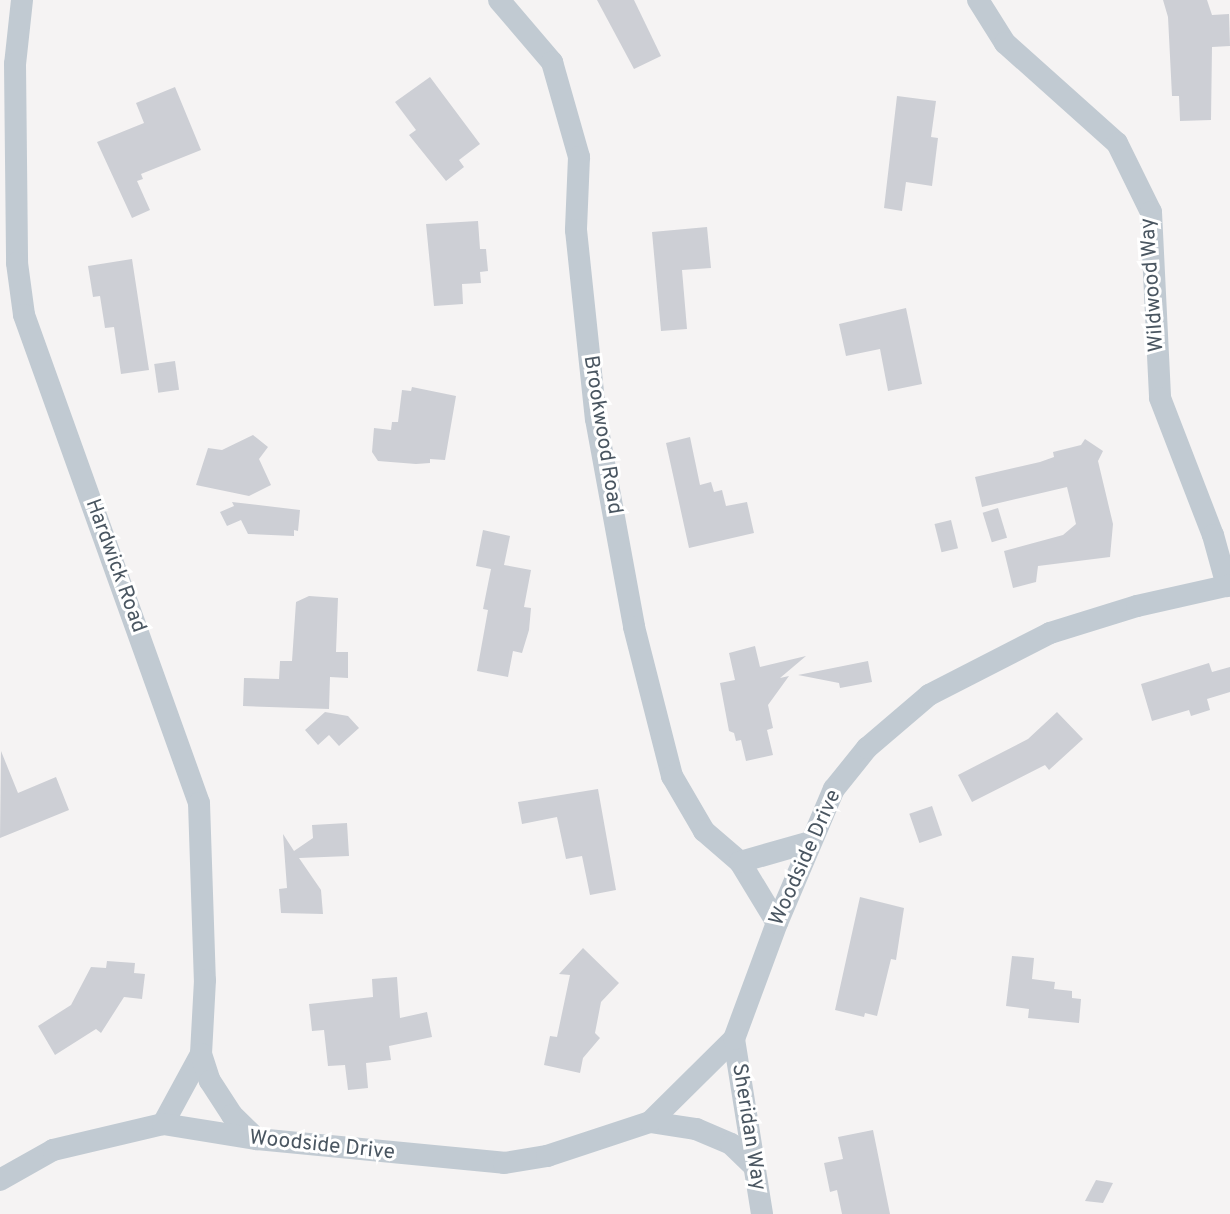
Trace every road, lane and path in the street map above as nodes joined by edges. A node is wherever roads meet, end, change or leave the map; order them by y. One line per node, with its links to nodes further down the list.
1 (22, 0): 9 (street, Hardwick Road)
2 (499, 0): 6 (street, Brookwood Road)
3 (978, 0): 4 (street, Wildwood Way)
4 (1228, 586): 5 (street, Woodside Drive)
5 (810, 842): 6 (street); 7 (street, Woodside Drive)
6 (740, 862): 7 (street, Brookwood Road)
7 (777, 923): 8 (street, Woodside Drive)
8 (734, 1040): 10 (street, Woodside Drive); 13 (street, Sheridan Way)
9 (201, 1054): 11 (street, Hardwick Road); 12 (street)
10 (650, 1122): 12 (street, Woodside Drive); 13 (street, Woodside Drive)
11 (163, 1125): 12 (street, Woodside Drive); 14 (street, Woodside Drive)
12 (257, 1139)
13 (754, 1166): 15 (street, Sheridan Way)
14 (0, 1180)
15 (762, 1214)

